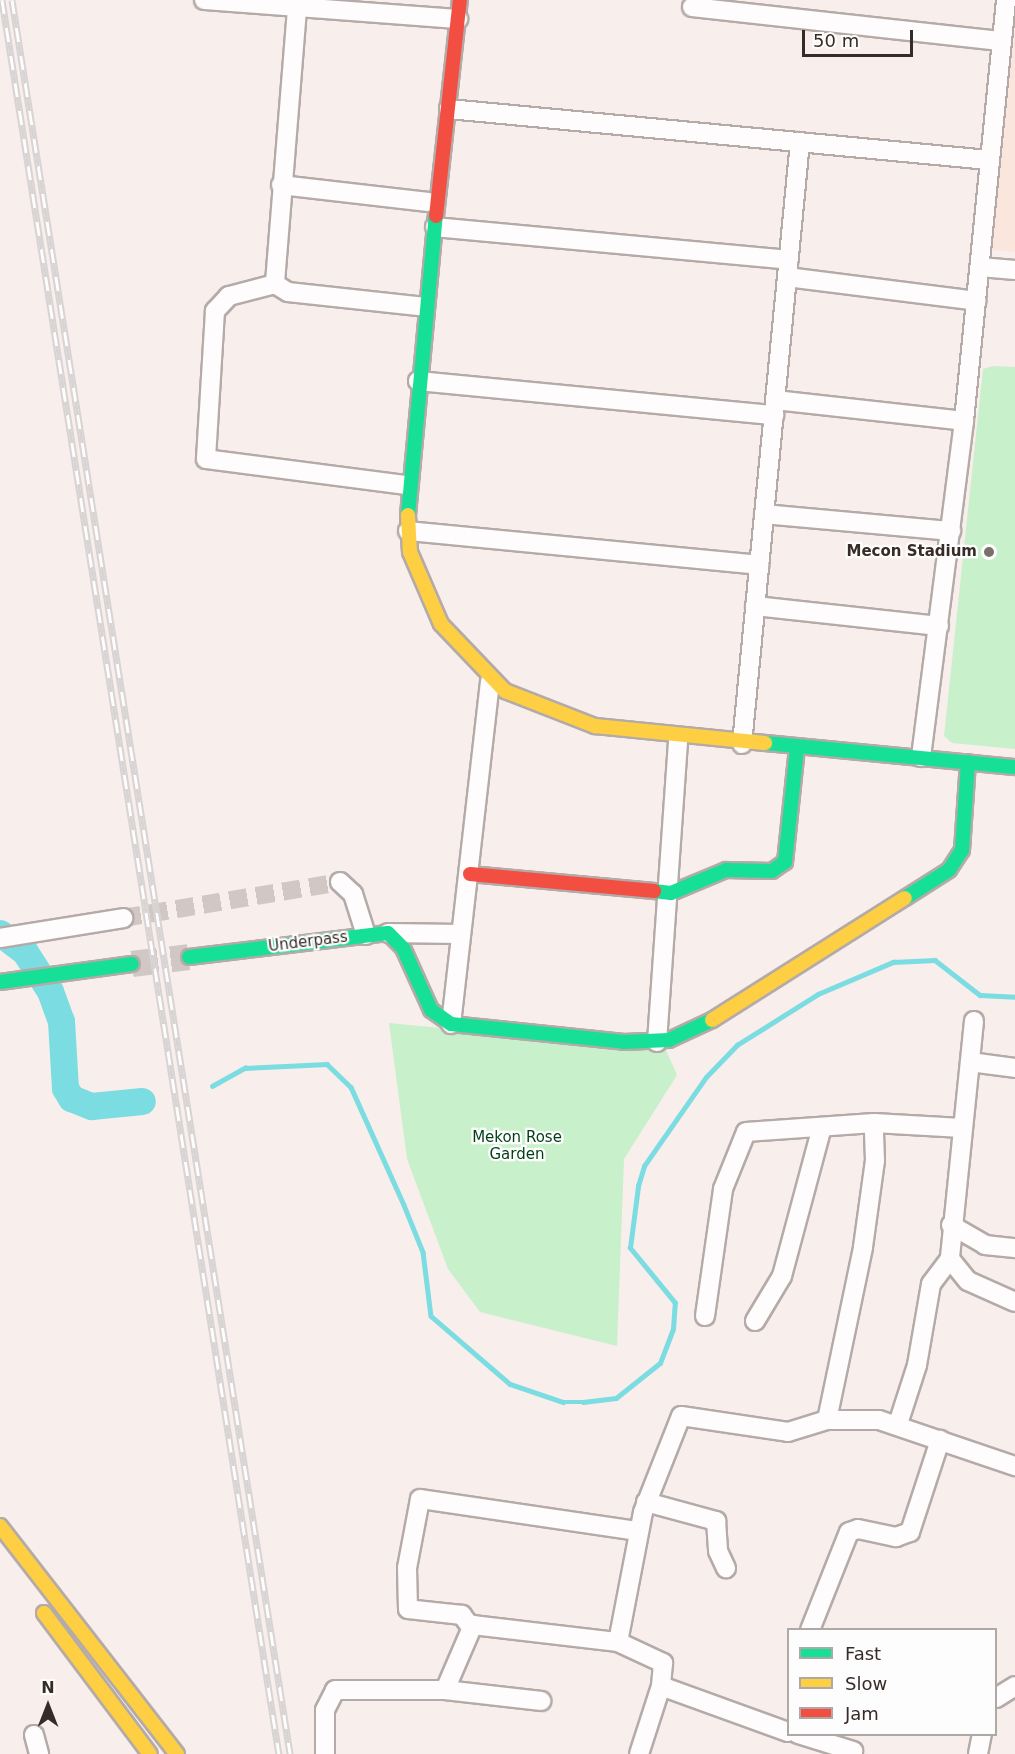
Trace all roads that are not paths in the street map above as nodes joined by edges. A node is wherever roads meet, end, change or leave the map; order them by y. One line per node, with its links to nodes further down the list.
1 (204, 0): 5 (street)
2 (460, 0): 6 (street)
3 (1006, 0): 7 (street)
4 (692, 7): 7 (street)
5 (297, 9): 6 (street); 11 (street)
6 (458, 19): 8 (street)
7 (1000, 41): 10 (street)
8 (449, 109): 9 (street); 13 (street)
9 (800, 142): 10 (street); 15 (street)
10 (989, 160): 14 (street)
11 (281, 185): 12 (street); 17 (street)
12 (429, 202)
13 (435, 227): 15 (street); 19 (street)
14 (980, 267): 16 (street); 18 (street)
15 (788, 269): 18 (street); 21 (street)
16 (1015, 270)
17 (275, 284): 19 (street); 23 (street)
18 (976, 301): 22 (street)
19 (425, 307): 20 (street)
20 (418, 381): 21 (street); 23 (street)
21 (774, 407): 22 (street); 24 (street)
22 (964, 421): 26 (street)
23 (407, 485): 25 (street)
24 (764, 514): 26 (street); 27 (street)
25 (408, 531): 27 (street); 30 (street)
26 (951, 531): 29 (street)
27 (759, 565): 28 (street)
28 (755, 606): 29 (street); 32 (street)
29 (939, 626): 34 (street)
30 (490, 681): 31 (street); 37 (street)
31 (678, 739): 32 (street); 39 (street)
32 (742, 744): 33 (street)
33 (797, 748): 34 (street); 39 (street)
34 (921, 757): 35 (street)
35 (968, 762): 36 (street); 50 (street)
36 (1015, 767)
37 (470, 874): 39 (street); 42 (street)
38 (340, 882): 43 (street, Underpass)
39 (671, 893): 50 (street)
40 (123, 918): 44 (street)
41 (388, 933): 42 (street); 43 (street); 49 (street)
42 (461, 934): 49 (street)
43 (366, 935): 45 (street, Underpass)
44 (0, 938)
45 (189, 957)
46 (132, 964): 47 (street)
47 (1, 982)
48 (974, 1021): 51 (street)
49 (451, 1024): 50 (street)
50 (657, 1042)
51 (970, 1062): 52 (street); 55 (street)
52 (1015, 1068)
53 (874, 1123): 54 (street); 55 (street); 62 (street)
54 (822, 1126): 60 (street); 61 (street)
55 (962, 1128): 56 (street)
56 (951, 1225): 57 (street); 58 (street)
57 (1015, 1248)
58 (950, 1258): 59 (street); 63 (street)
59 (1015, 1302)
60 (705, 1316)
61 (755, 1321)
62 (828, 1420): 63 (street); 66 (street)
63 (898, 1424): 64 (street)
64 (940, 1440): 65 (street); 74 (street)
65 (1015, 1466)
66 (646, 1502): 68 (street); 70 (street)
67 (0, 1526): 88 (street)
68 (638, 1531): 73 (street); 75 (street)
69 (0, 1552): 71 (street)
70 (726, 1568)
71 (14, 1571)
72 (34, 1599): 87 (street)
73 (470, 1626): 75 (street); 78 (street)
74 (810, 1628)
75 (618, 1642): 76 (street)
76 (662, 1686): 81 (street); 90 (street)
77 (1015, 1686): 79 (street)
78 (445, 1690): 80 (street); 89 (street)
79 (997, 1697)
80 (541, 1701)
81 (787, 1731)
82 (34, 1736): 86 (street)
83 (804, 1736): 85 (street)
84 (982, 1736): 91 (street)
85 (853, 1751)
86 (39, 1754)
87 (150, 1754)
88 (177, 1754)
89 (325, 1754)
90 (639, 1754)
91 (978, 1754)

